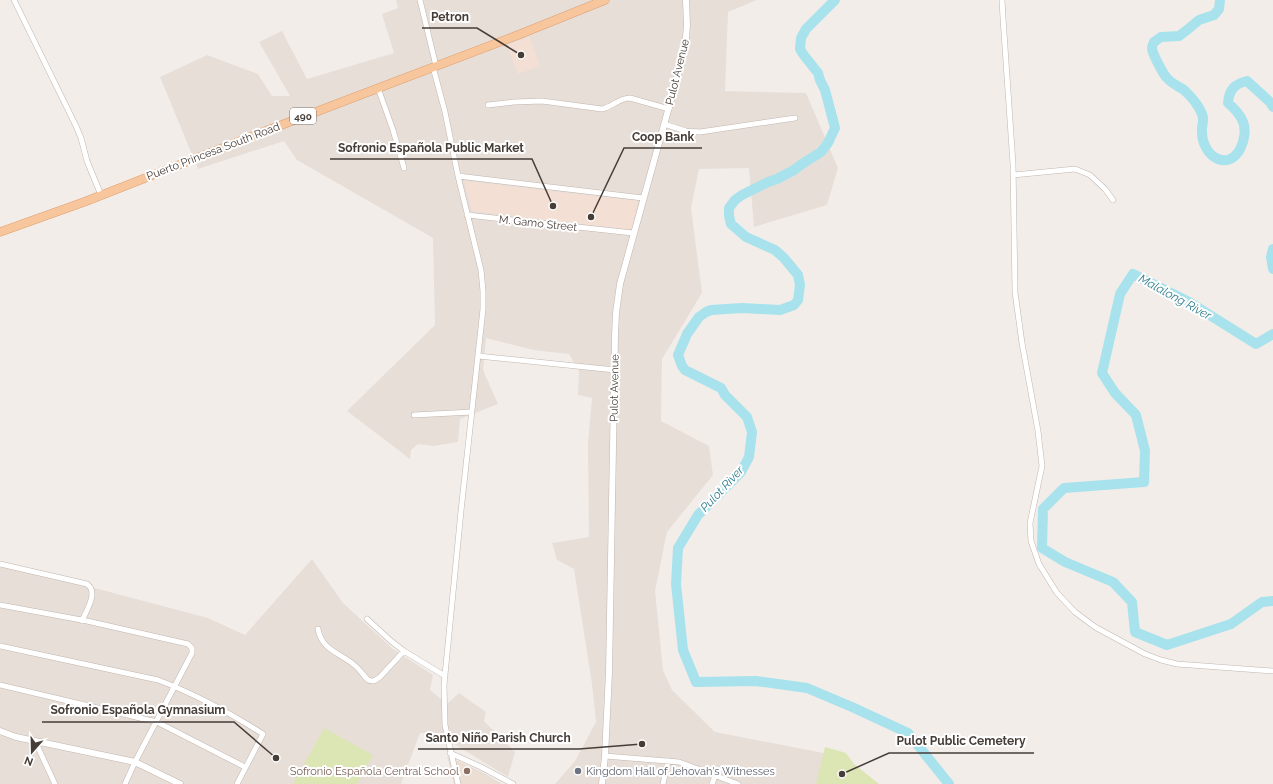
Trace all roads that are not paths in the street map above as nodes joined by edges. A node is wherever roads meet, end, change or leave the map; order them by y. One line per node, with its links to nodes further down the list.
1 (14, 0): 15 (street)
2 (420, 0): 6 (street)
3 (605, 0): 6 (main road, Puerto Princesa South Road / 490)
4 (686, 0): 9 (street, Pulot Avenue)
5 (1002, 0): 13 (street)
6 (434, 66): 7 (main road, Puerto Princesa South Road / 490); 14 (street)
7 (378, 88): 12 (street); 15 (main road, Puerto Princesa South Road / 490)
8 (488, 106): 9 (street)
9 (669, 108): 11 (street, Pulot Avenue)
10 (795, 118): 11 (street)
11 (664, 124): 16 (street, Pulot Avenue)
12 (404, 168)
13 (1014, 175): 17 (street); 32 (street)
14 (458, 176): 16 (street); 18 (street)
15 (101, 195): 19 (main road, Puerto Princesa South Road / 490)
16 (643, 198): 20 (street, Pulot Avenue)
17 (1113, 200)
18 (467, 215): 20 (street, M. Gamo Street); 21 (street)
19 (0, 232)
20 (633, 233): 22 (street, Pulot Avenue)
21 (478, 356): 22 (street); 23 (street)
22 (614, 370): 40 (street, Pulot Avenue)
23 (472, 412): 24 (street); 33 (street)
24 (414, 415)
25 (0, 564): 28 (street)
26 (0, 605): 28 (street)
27 (367, 620): 31 (street)
28 (82, 621): 35 (street)
29 (318, 629): 31 (street)
30 (0, 646): 35 (street)
31 (404, 651): 33 (street)
32 (1273, 671)
33 (445, 676): 39 (street)
34 (0, 685): 36 (street)
35 (175, 686): 36 (street); 43 (street)
36 (157, 722): 42 (street); 43 (street)
37 (0, 731): 38 (street)
38 (35, 741): 42 (street); 45 (street)
39 (450, 753): 49 (street); 50 (street)
40 (605, 756): 41 (street); 51 (street, Pulot Avenue)
41 (668, 761): 44 (street); 52 (street)
42 (135, 762): 46 (street); 47 (street)
43 (246, 767): 48 (street)
44 (715, 776): 53 (street); 54 (street)
45 (55, 784)
46 (125, 784)
47 (180, 784)
48 (238, 784)
49 (458, 784)
50 (513, 784)
51 (602, 784)
52 (663, 784)
53 (712, 784)
54 (738, 784)

